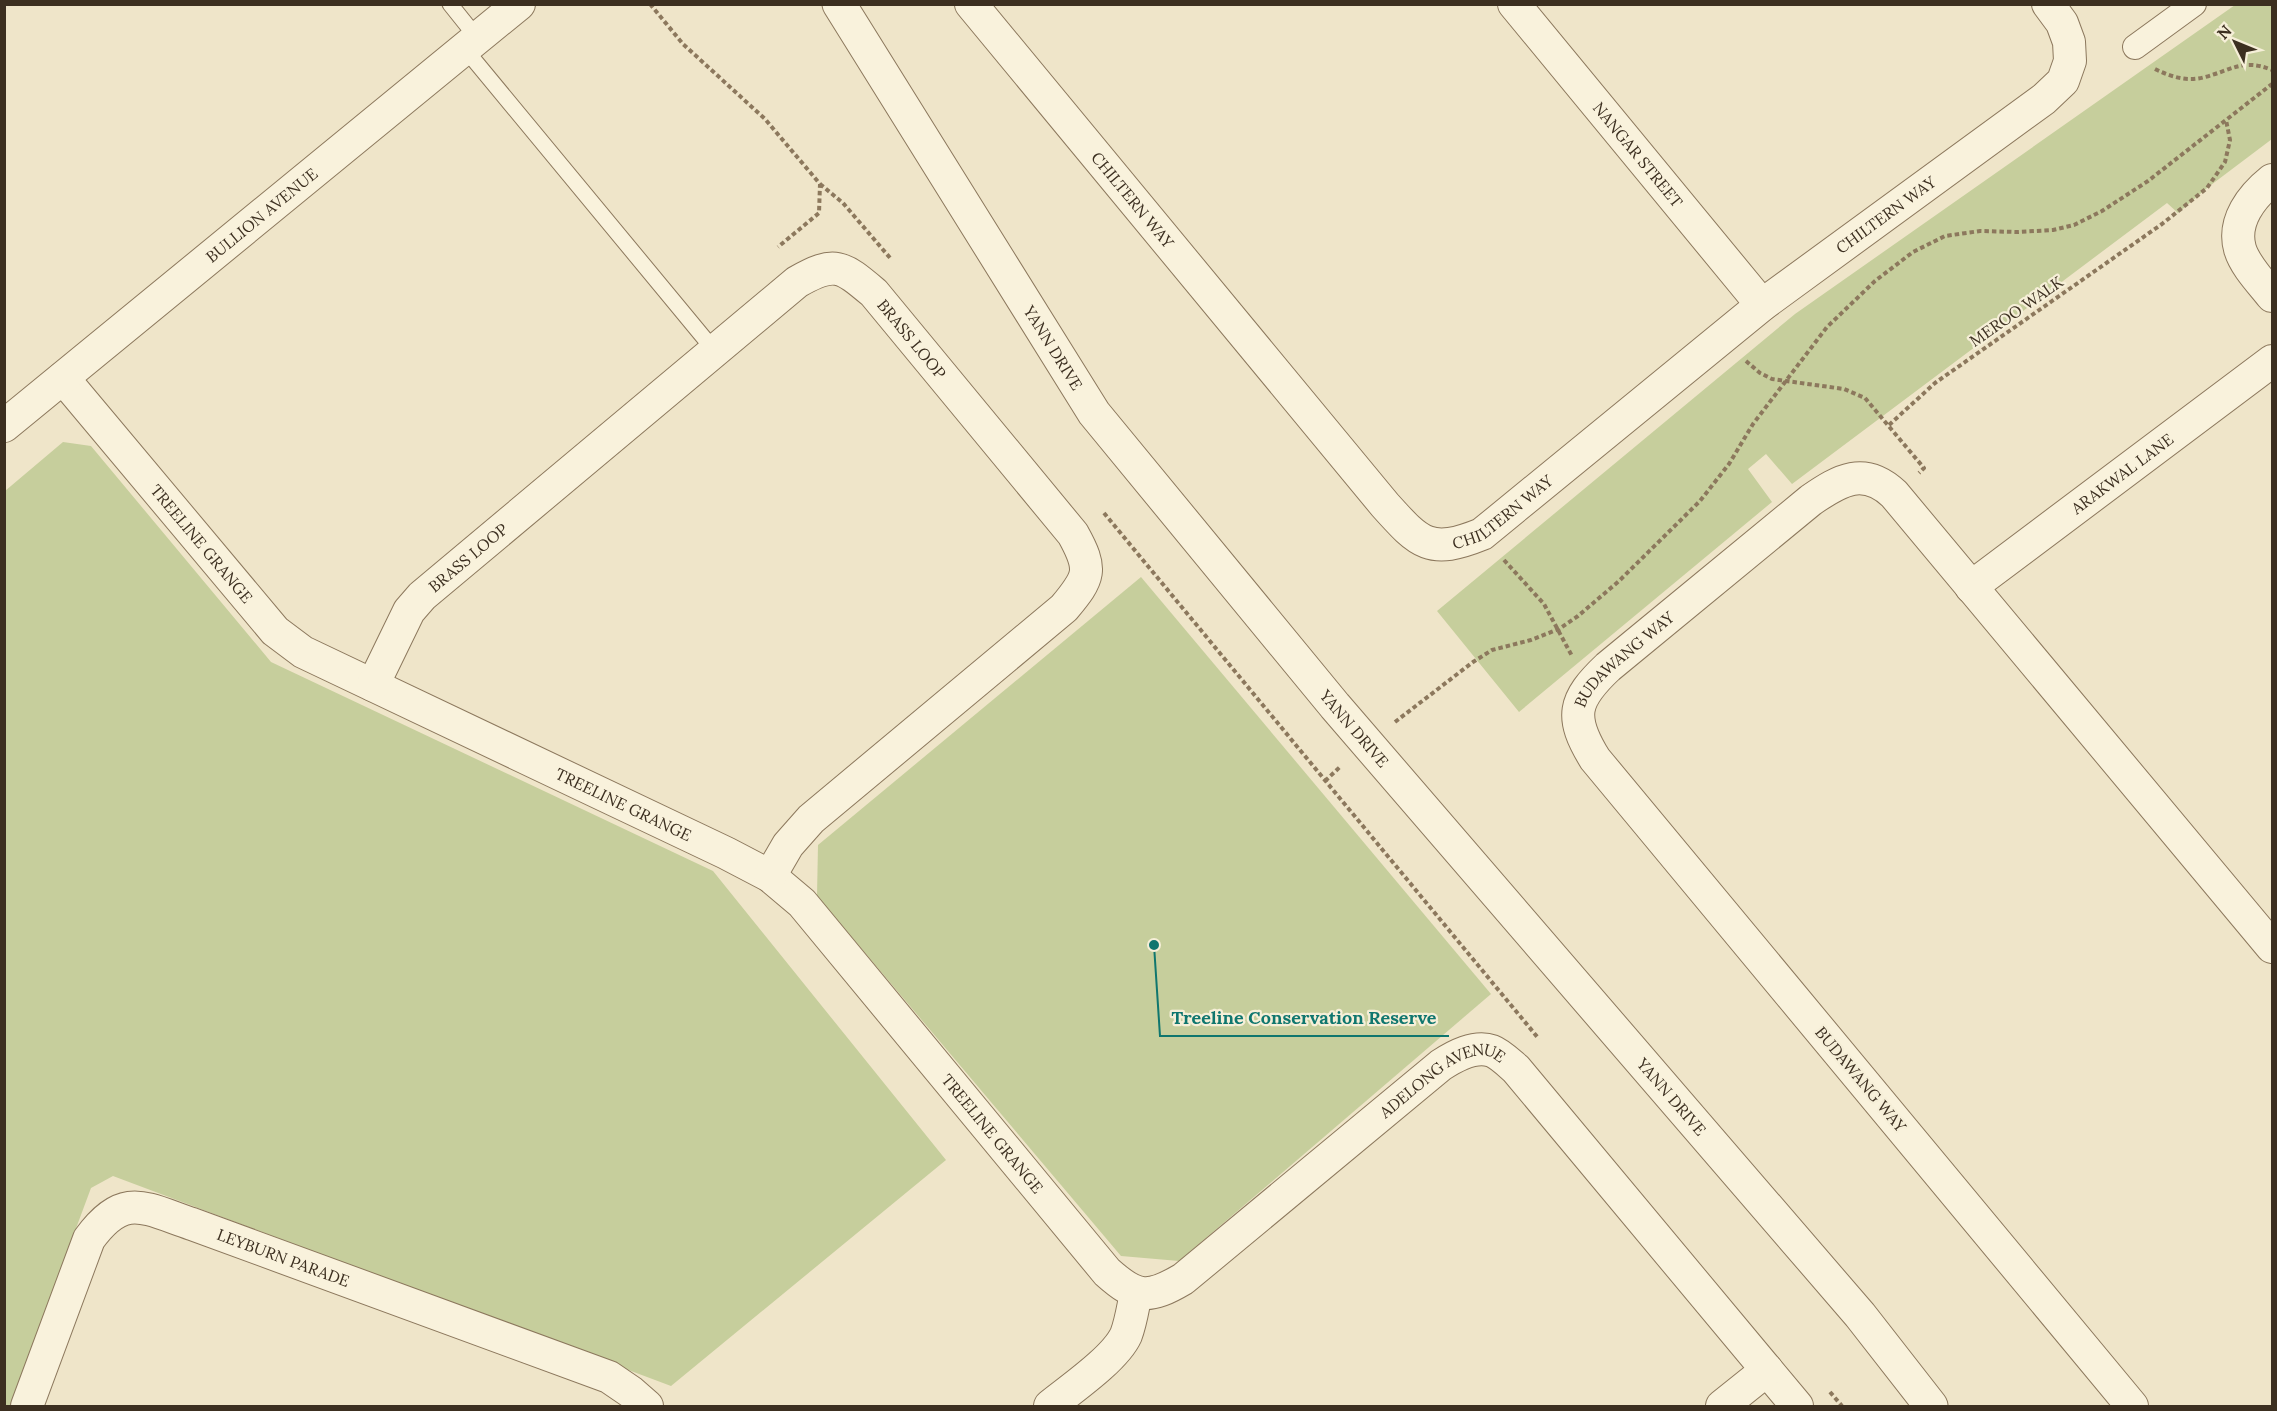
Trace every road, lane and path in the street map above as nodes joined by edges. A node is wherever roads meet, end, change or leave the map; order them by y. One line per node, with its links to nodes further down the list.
1 (450, 4): 9 (lane)
2 (519, 4): 9 (street, BULLION AVENUE)
3 (650, 4): 15 (path)
4 (839, 4): 29 (street, YANN DRIVE)
5 (971, 4): 24 (street, CHILTERN WAY)
6 (1514, 4): 17 (street, NANGAR STREET)
7 (2048, 4): 17 (street, CHILTERN WAY)
8 (2194, 4): 10 (street)
9 (472, 44): 19 (lane); 21 (street, BULLION AVENUE)
10 (2134, 47): 11 (path)
11 (2272, 70)
12 (2272, 84): 13 (path)
13 (2226, 120): 22 (path); 22 (path, MEROO WALK)
14 (2272, 180): 16 (street)
15 (778, 247)
16 (2272, 296)
17 (1762, 305): 18 (street, CHILTERN WAY)
18 (1723, 336): 22 (path); 24 (street, CHILTERN WAY)
19 (714, 350): 28 (street, BRASS LOOP); 31 (street, BRASS LOOP)
20 (2272, 361): 25 (street, ARAKWAL LANE)
21 (63, 378): 23 (street, BULLION AVENUE); 28 (street, TREELINE GRANGE)
22 (1785, 382): 26 (path)
23 (4, 426)
24 (1482, 534): 26 (path)
25 (1971, 587): 27 (street, BUDAWANG WAY); 32 (street, BUDAWANG WAY)
26 (1558, 629): 27 (path); 29 (path)
27 (1592, 682): 41 (street, BUDAWANG WAY)
28 (374, 685): 31 (street, TREELINE GRANGE)
29 (1366, 743): 30 (path); 40 (street, YANN DRIVE)
30 (1325, 782)
31 (770, 876): 33 (street, TREELINE GRANGE)
32 (2272, 947)
33 (1136, 1293): 34 (street, ADELONG AVENUE); 37 (street)
34 (1767, 1370): 38 (street); 39 (street, ADELONG AVENUE)
35 (27, 1407): 36 (street, LEYBURN PARADE)
36 (647, 1407)
37 (1050, 1407)
38 (1722, 1407)
39 (1797, 1407)
40 (1931, 1407)
41 (2132, 1407)

